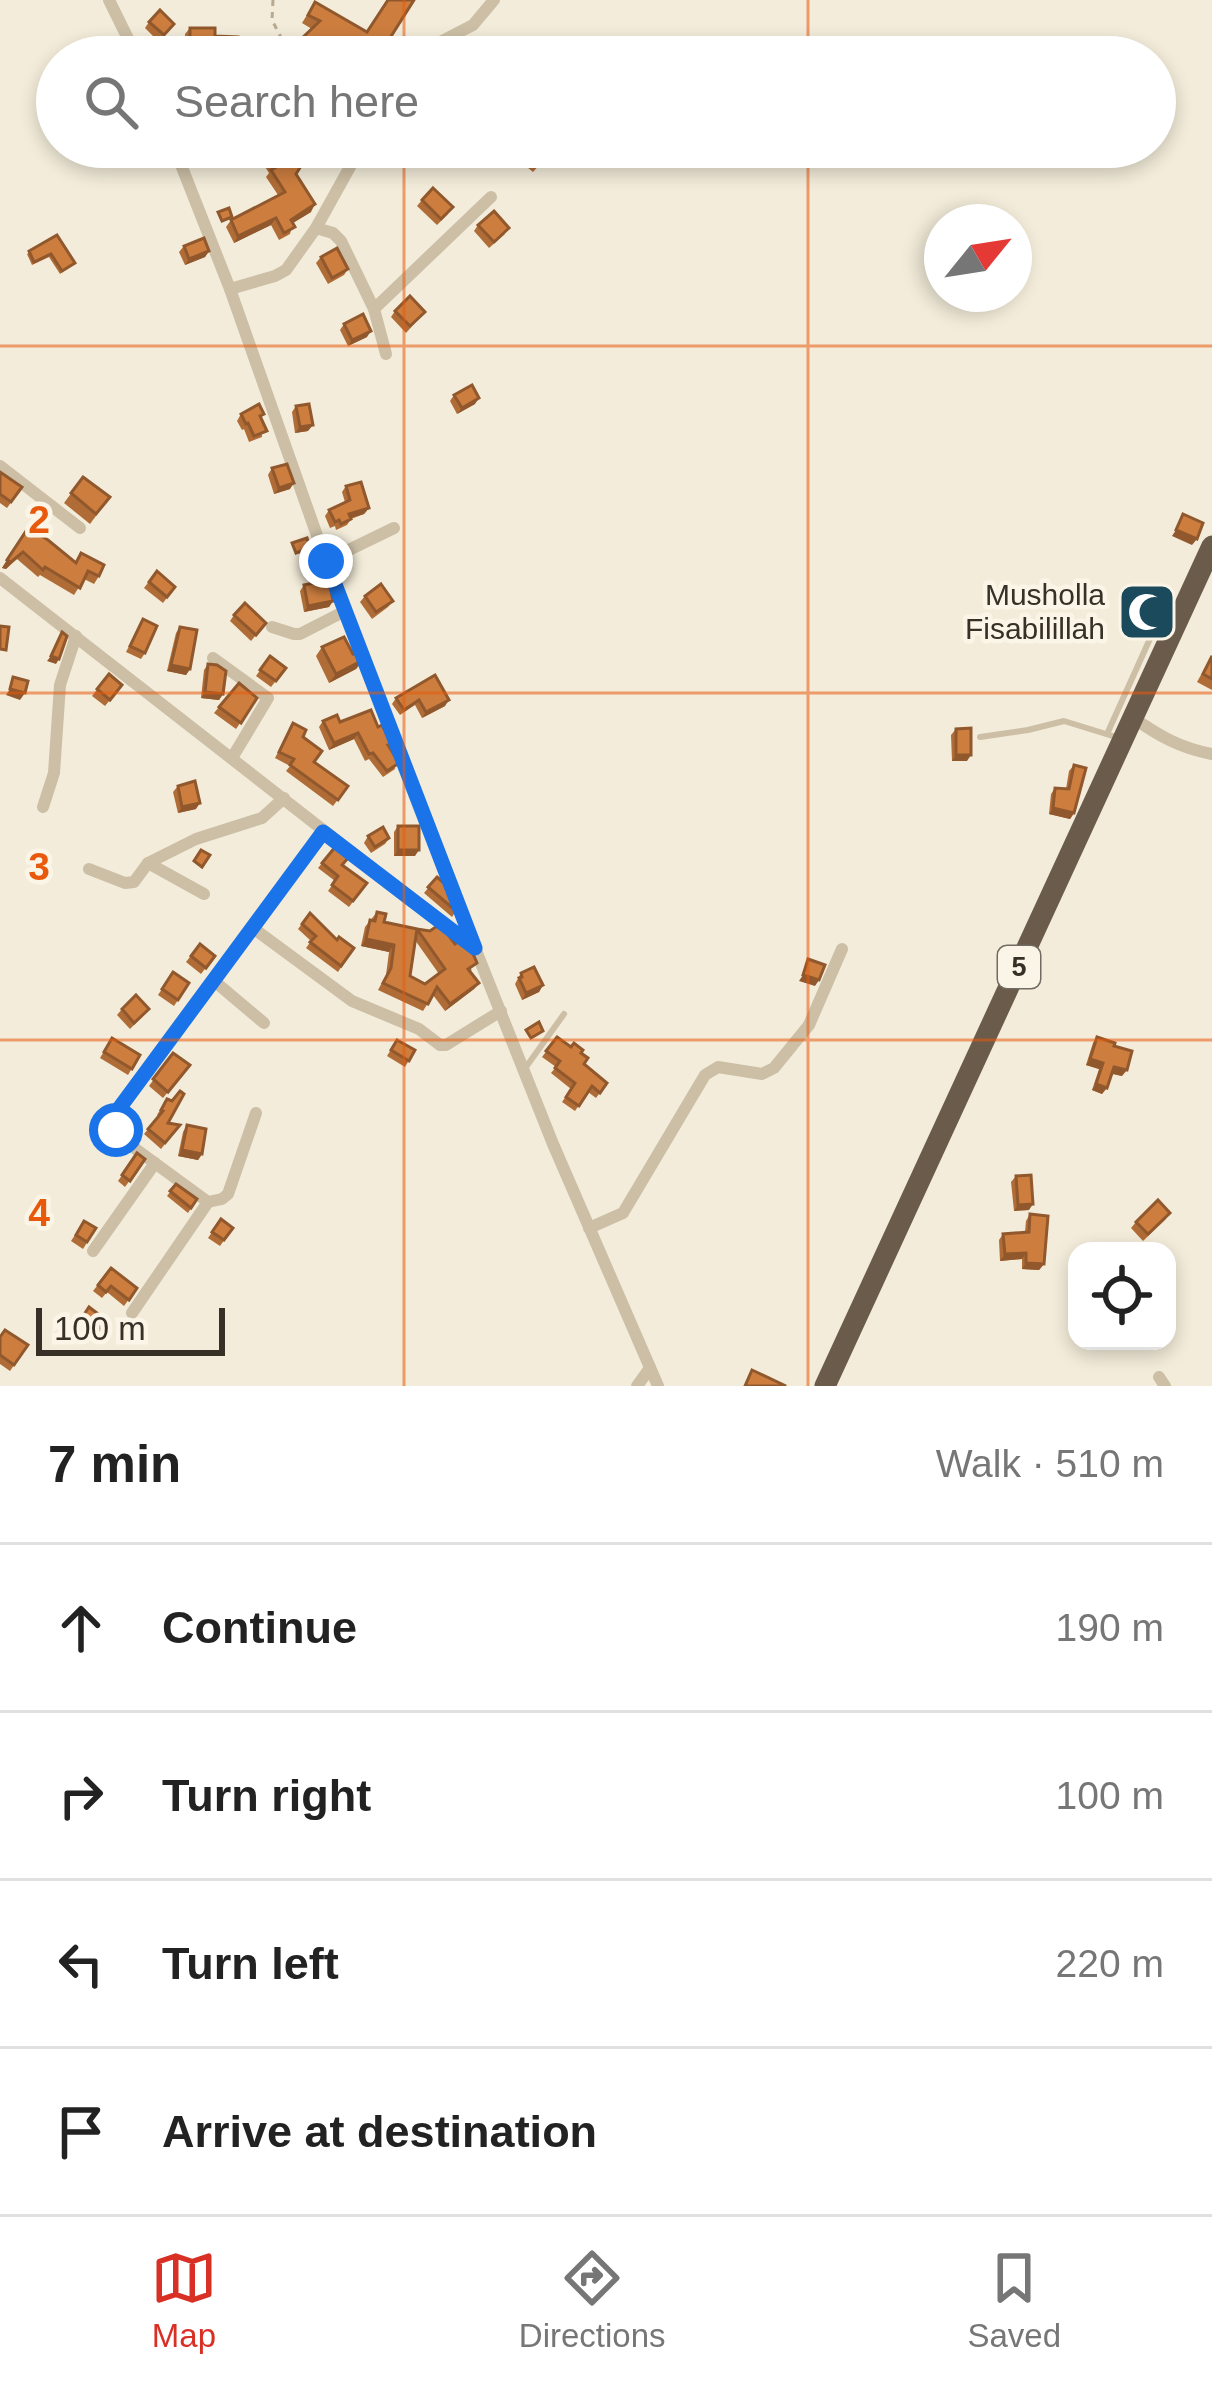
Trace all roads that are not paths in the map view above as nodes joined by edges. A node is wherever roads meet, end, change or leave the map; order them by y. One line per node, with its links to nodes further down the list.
1 (110, 0): 3 (street)
2 (494, 0): 4 (street)
3 (127, 36)
4 (452, 36)
5 (182, 168): 9 (street)
6 (349, 168): 8 (street)
7 (491, 197): 10 (street)
8 (316, 228): 9 (street); 10 (street)
9 (230, 289): 16 (street)
10 (374, 309): 11 (street)
11 (386, 354)
12 (0, 466): 14 (street)
13 (394, 528): 16 (street)
14 (80, 529)
15 (1212, 546): 23 (highway, 5)
16 (326, 561): 18 (street)
17 (0, 578): 21 (street)
18 (345, 611): 20 (street); 35 (street)
19 (1158, 621): 25 (lane)
20 (272, 627)
21 (76, 636): 27 (street); 29 (street)
22 (213, 658): 27 (street)
23 (1132, 717): 25 (highway, 5); 26 (street)
24 (980, 737): 25 (lane)
25 (1115, 737): 51 (highway, 5)
26 (1212, 754)
27 (232, 758): 28 (street)
28 (284, 798): 30 (street); 31 (street)
29 (43, 807)
30 (323, 832): 34 (street); 35 (street)
31 (148, 863): 32 (street); 33 (street)
32 (88, 869)
33 (204, 894)
34 (253, 928): 37 (street); 38 (street)
35 (475, 948): 38 (street)
36 (842, 949): 45 (street)
37 (213, 980): 40 (street); 43 (street)
38 (501, 1012): 41 (street)
39 (564, 1014): 41 (lane)
40 (264, 1023)
41 (524, 1070): 45 (street)
42 (256, 1113): 44 (street)
43 (155, 1163): 44 (street); 46 (street)
44 (208, 1202): 47 (street)
45 (590, 1228): 48 (street)
46 (93, 1251)
47 (132, 1313)
48 (650, 1368): 49 (street); 50 (street)
49 (637, 1386)
50 (658, 1386)
51 (825, 1386)

